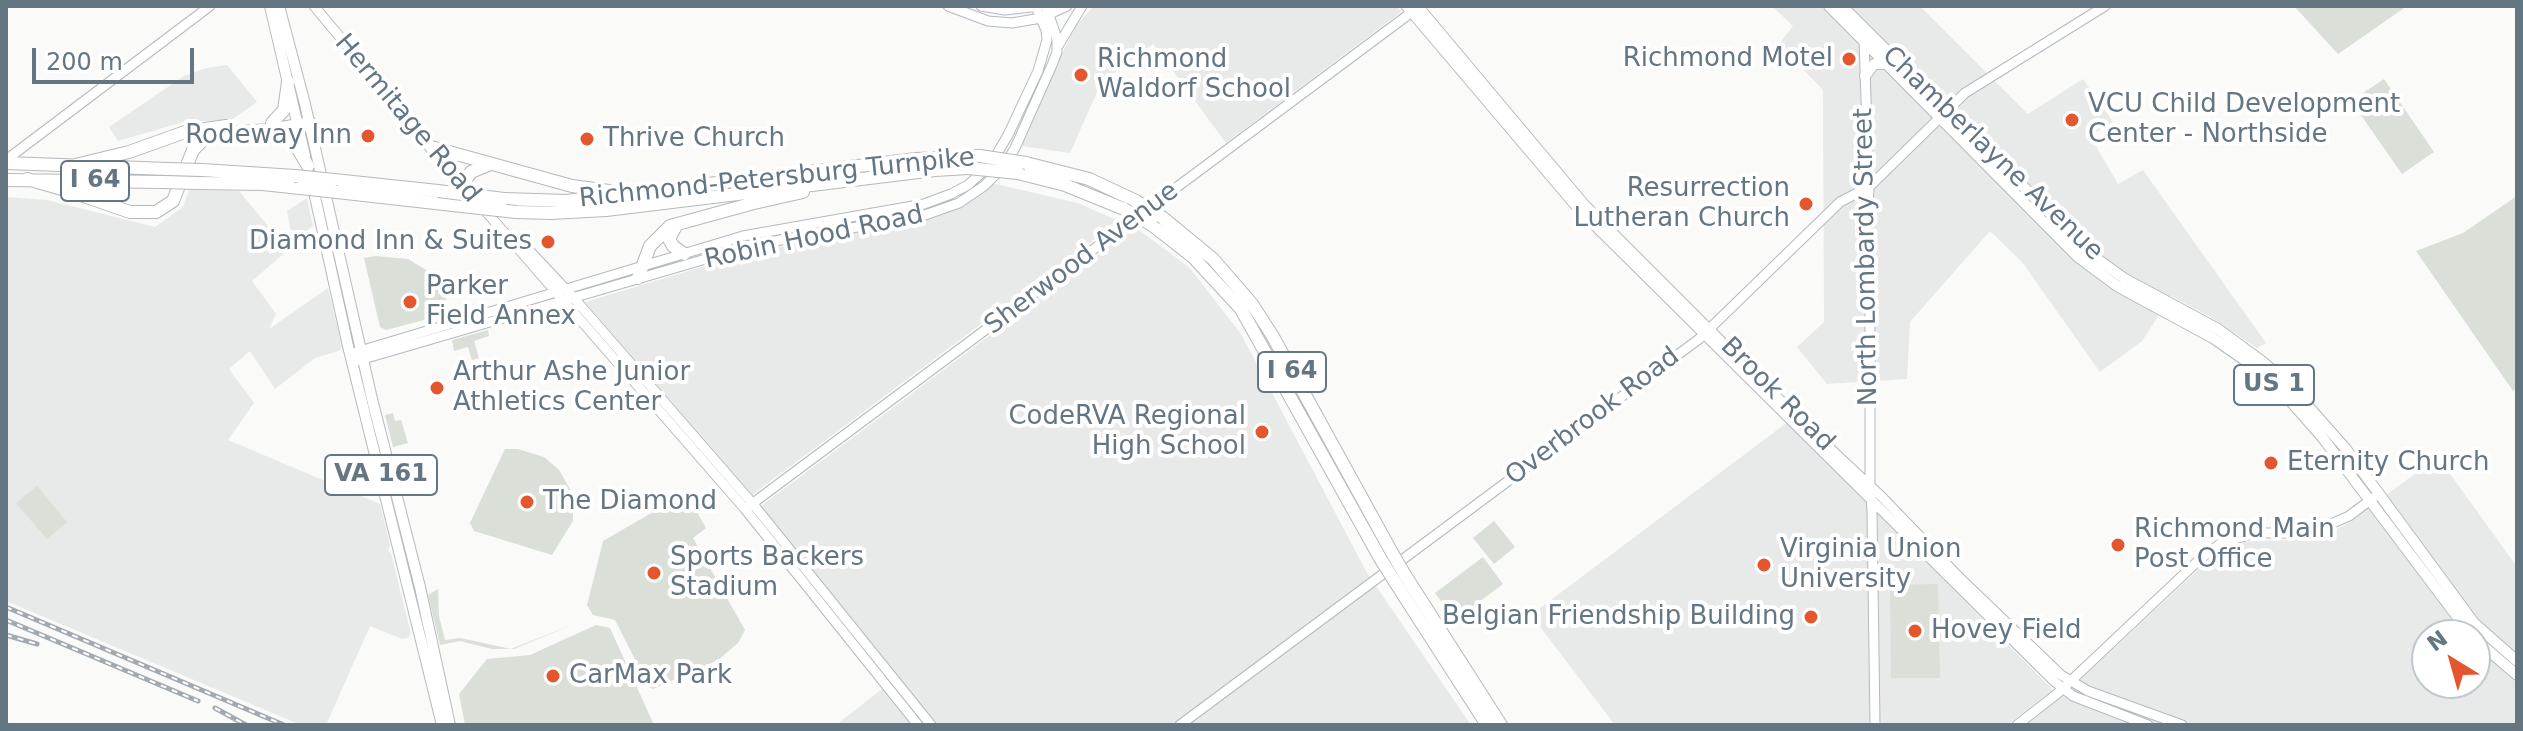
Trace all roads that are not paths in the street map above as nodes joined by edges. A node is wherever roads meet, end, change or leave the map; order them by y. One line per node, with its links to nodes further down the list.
1 (210, 6): 25 (main road)
2 (270, 6): 20 (main road, VA 161)
3 (279, 6): 22 (main road, VA 161)
4 (314, 6): 24 (main road, Hermitage Road)
5 (948, 6): 14 (main road)
6 (981, 6): 7 (main road)
7 (1038, 6): 14 (main road, Robin Hood Road)
8 (1067, 6): 14 (main road)
9 (1082, 6): 17 (main road)
10 (1829, 6): 16 (main road, Chamberlayne Avenue / US 1)
11 (1842, 6): 15 (main road, Chamberlayne Avenue / US 1)
12 (2105, 6): 21 (main road, Overbrook Road)
13 (1413, 8): 46 (main road, Brook Road); 53 (main road, Sherwood Avenue)
14 (1046, 13): 17 (main road, Robin Hood Road); 41 (main road, Robin Hood Road)
15 (1864, 29): 16 (main road, North Lombardy Street); 21 (main road, Chamberlayne Avenue / US 1)
16 (1864, 42): 18 (main road, Chamberlayne Avenue / US 1); 19 (main road, North Lombardy Street)
17 (1058, 46): 42 (main road, Robin Hood Road)
18 (1886, 64): 19 (main road); 21 (main road, Chamberlayne Avenue / US 1)
19 (1865, 76): 36 (main road, North Lombardy Street)
20 (288, 82): 22 (main road, VA 161); 23 (highway)
21 (1942, 114): 36 (main road, Overbrook Road); 50 (main road, Chamberlayne Avenue / US 1); 52 (main road, Chamberlayne Avenue / US 1)
22 (303, 122): 23 (highway); 27 (main road, VA 161); 43 (main road, VA 161)
23 (271, 127): 26 (highway); 27 (highway); 31 (highway)
24 (431, 147): 28 (highway); 34 (main road, Hermitage Road)
25 (6, 162): 26 (highway, Richmond-Petersburg Turnpike / I 64)
26 (71, 166): 30 (highway, Richmond-Petersburg Turnpike / I 64, bridge)
27 (308, 166): 40 (main road, VA 161)
28 (495, 166): 34 (highway); 37 (highway)
29 (1022, 168): 33 (highway, Richmond-Petersburg Turnpike / I 64, bridge); 37 (highway, Richmond-Petersburg Turnpike / I 64, bridge); 38 (highway, Richmond-Petersburg Turnpike / I 64, bridge); 38 (highway, Richmond-Petersburg Turnpike / I 64, bridge)
30 (199, 177): 31 (highway, Richmond-Petersburg Turnpike / I 64, bridge); 35 (highway, Richmond-Petersburg Turnpike / I 64, bridge)
31 (27, 179): 32 (highway, Richmond-Petersburg Turnpike / I 64)
32 (6, 180)
33 (851, 180): 35 (highway, Richmond-Petersburg Turnpike / I 64, bridge); 39 (highway)
34 (463, 184): 44 (main road, Hermitage Road)
35 (336, 186): 37 (highway, Richmond-Petersburg Turnpike / I 64, bridge)
36 (1869, 187): 46 (main road, Overbrook Road); 49 (main road, North Lombardy Street)
37 (632, 194)
38 (1158, 222): 54 (highway, Richmond-Petersburg Turnpike / I 64, bridge)
39 (678, 224): 41 (highway); 42 (highway)
40 (323, 231): 43 (main road); 48 (main road, VA 161)
41 (684, 254): 42 (main road, Robin Hood Road)
42 (640, 272): 44 (main road, Robin Hood Road)
43 (347, 286): 48 (main road, VA 161)
44 (565, 295): 45 (main road, Robin Hood Road); 47 (main road, Robin Hood Road); 53 (main road, Hermitage Road)
45 (456, 321): 47 (main road); 48 (main road, Robin Hood Road)
46 (1707, 332): 49 (main road, Brook Road); 51 (main road, Brook Road); 64 (main road, Overbrook Road)
47 (428, 341): 48 (main road, Robin Hood Road)
48 (357, 356): 60 (main road, VA 161); 61 (main road, VA 161)
49 (1870, 485): 51 (main road, North Lombardy Street); 59 (main road, Brook Road)
50 (2379, 494): 52 (main road); 57 (main road, Chamberlayne Avenue / US 1)
51 (1870, 498): 59 (main road, Brook Road); 67 (main road, North Lombardy Street)
52 (2369, 501): 55 (main road, Chamberlayne Avenue / US 1); 59 (main road)
53 (749, 506): 62 (main road, Hermitage Road); 63 (main road, Hermitage Road)
54 (1400, 579): 65 (highway, Richmond-Petersburg Turnpike / I 64); 66 (highway, Richmond-Petersburg Turnpike / I 64)
55 (2459, 619)
56 (2491, 653): 58 (main road, Chamberlayne Avenue / US 1)
57 (2517, 661)
58 (2517, 675)
59 (2066, 685): 68 (main road); 69 (main road, Brook Road); 70 (main road, Brook Road)
60 (442, 725)
61 (450, 725)
62 (918, 725)
63 (931, 725)
64 (1180, 725)
65 (1487, 725)
66 (1501, 725)
67 (1872, 725)
68 (2017, 725)
69 (2148, 725)
70 (2182, 725)

